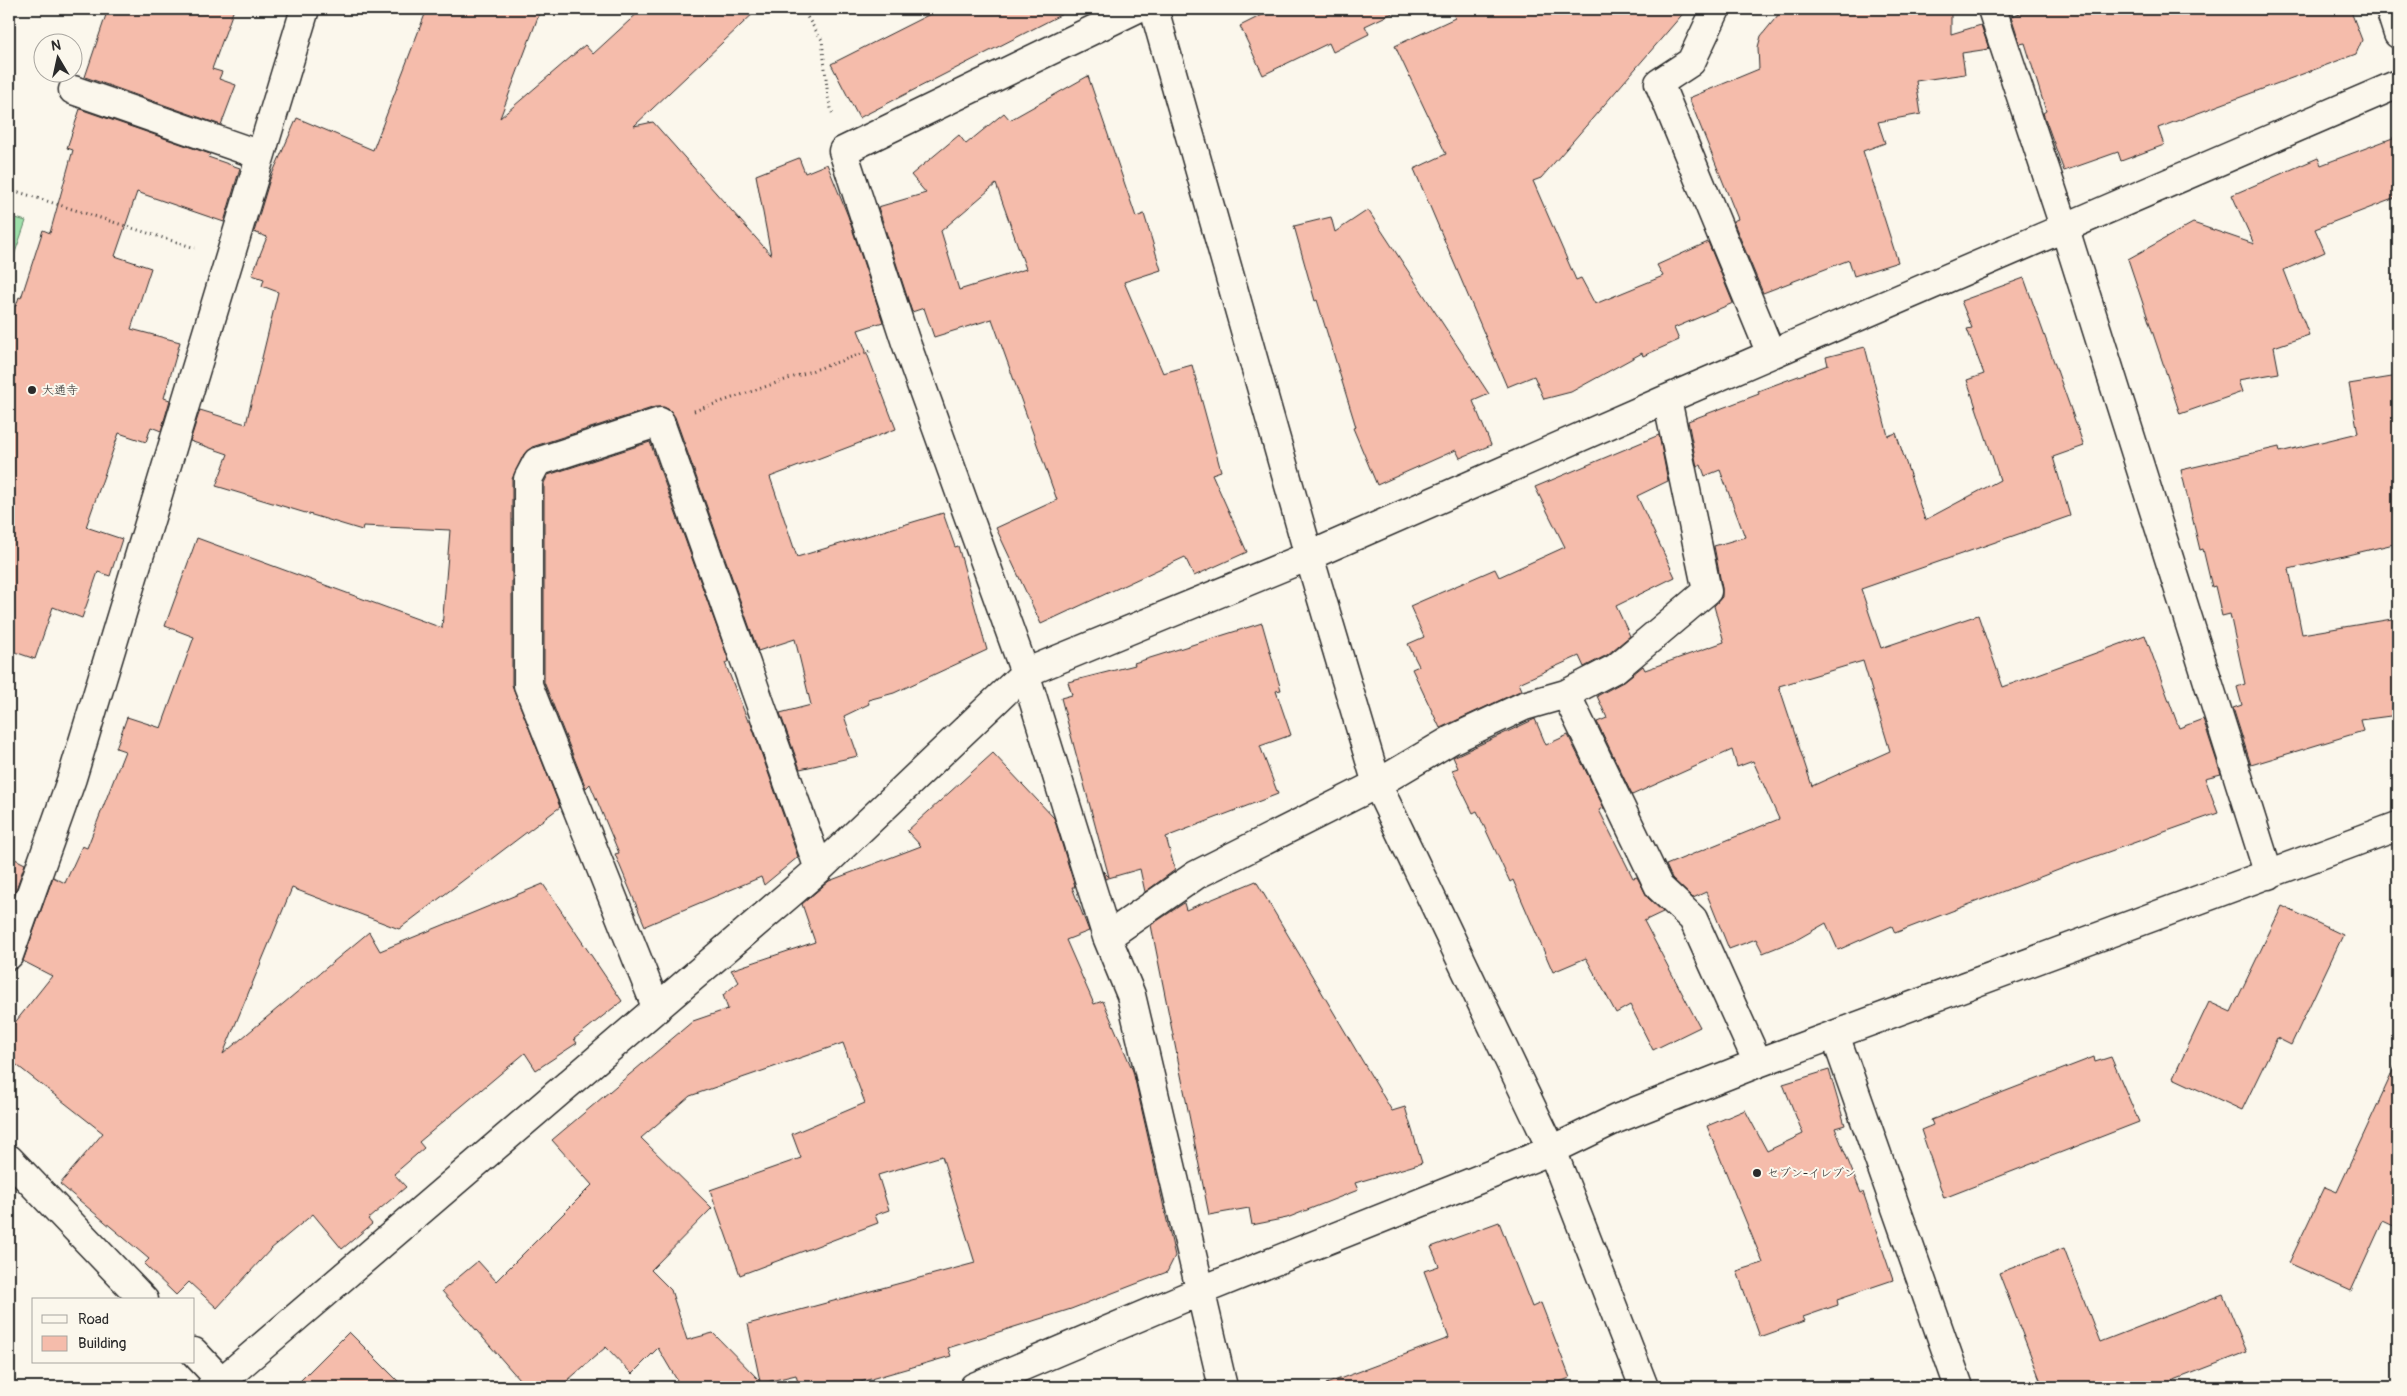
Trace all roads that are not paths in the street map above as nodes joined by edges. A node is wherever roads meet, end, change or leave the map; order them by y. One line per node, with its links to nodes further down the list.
1 (305, 9): 10 (street)
2 (1136, 9): 15 (street)
3 (1154, 9): 14 (street)
4 (1716, 9): 12 (street)
5 (1992, 9): 11 (street)
6 (2390, 9): 7 (street)
7 (2398, 34)
8 (2398, 84): 11 (street)
9 (73, 90): 10 (street)
10 (260, 156): 22 (street)
11 (2065, 229): 12 (street); 20 (street)
12 (1771, 354): 13 (street)
13 (1667, 398): 14 (street); 16 (street)
14 (1309, 556): 15 (street); 17 (street)
15 (1025, 673): 19 (street); 21 (street)
16 (1566, 694): 17 (street); 25 (street)
17 (1377, 784): 21 (street); 26 (street)
18 (2398, 826): 20 (street)
19 (819, 869): 23 (street); 23 (street)
20 (2269, 875): 24 (street)
21 (1107, 937): 28 (street)
22 (9, 955)
23 (657, 1009): 31 (street)
24 (1835, 1035): 25 (street); 35 (street)
25 (1758, 1063): 26 (street)
26 (1552, 1150): 28 (street); 34 (street)
27 (9, 1159): 29 (street)
28 (1200, 1291): 32 (street); 33 (street)
29 (142, 1298)
30 (195, 1353): 31 (street)
31 (220, 1385)
32 (974, 1387)
33 (1223, 1387)
34 (1644, 1387)
35 (1959, 1387)

